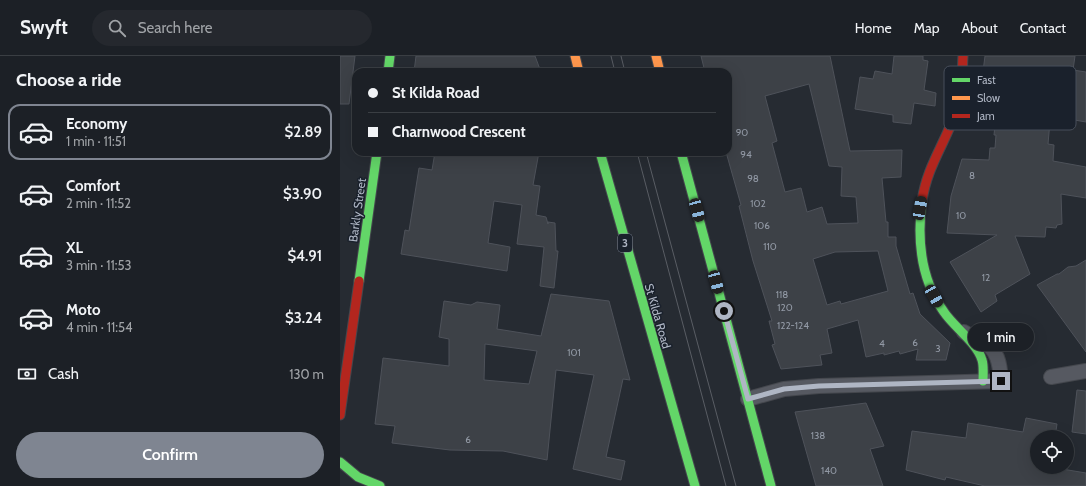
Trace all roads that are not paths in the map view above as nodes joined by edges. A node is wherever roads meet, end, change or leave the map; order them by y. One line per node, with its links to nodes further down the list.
1 (390, 56): 6 (main road)
2 (575, 56): 7 (main road)
3 (656, 56): 8 (main road)
4 (962, 56): 5 (main road)
5 (962, 66)
6 (388, 68)
7 (578, 68)
8 (659, 68)
9 (947, 130): 13 (main road)
10 (376, 156): 18 (main road, Barkly Street)
11 (601, 156): 21 (main road, St Kilda Road / 3)
12 (682, 156): 17 (main road)
13 (955, 326): 16 (main road); 16 (street)
14 (1086, 371): 15 (street)
15 (1051, 377)
16 (984, 381): 17 (street)
17 (748, 399): 22 (main road)
18 (340, 415)
19 (340, 462): 20 (main road)
20 (380, 486)
21 (695, 486)
22 (771, 486)

